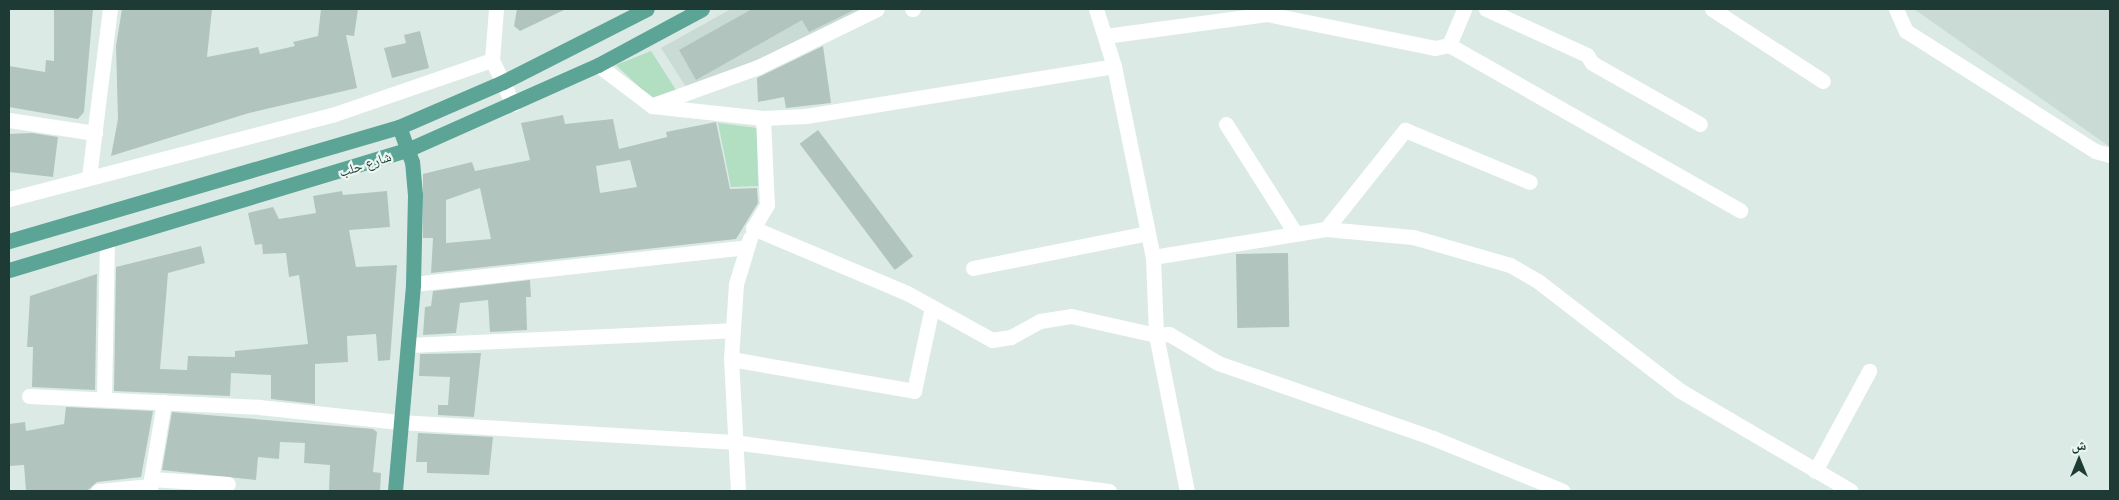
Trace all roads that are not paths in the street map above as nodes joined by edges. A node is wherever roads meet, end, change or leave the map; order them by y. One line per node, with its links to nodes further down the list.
1 (110, 9): 25 (street)
2 (496, 9): 13 (street)
3 (647, 9): 17 (main road, شارع حلب)
4 (702, 9): 14 (main road, شارع حلب)
5 (876, 9): 19 (street)
6 (1096, 9): 11 (street)
7 (1464, 9): 12 (street)
8 (1486, 9): 23 (street)
9 (1712, 9): 16 (street)
10 (1896, 9): 27 (street)
11 (1105, 36): 12 (street); 15 (street)
12 (1449, 44): 31 (street)
13 (492, 60): 17 (street); 28 (street)
14 (598, 64): 18 (main road, شارع حلب); 19 (street)
15 (1114, 66): 20 (street); 35 (street)
16 (1823, 81)
17 (503, 82): 18 (street); 24 (main road, شارع حلب)
18 (513, 104): 26 (main road, شارع حلب)
19 (652, 106): 20 (street)
20 (763, 118): 32 (street)
21 (9, 120): 25 (street)
22 (1226, 124): 34 (street)
23 (1700, 124)
24 (399, 127): 26 (main road); 36 (main road, شارع حلب)
25 (94, 134): 28 (street)
26 (407, 150): 37 (main road, شارع حلب); 42 (main road)
27 (2110, 155)
28 (89, 177): 30 (street)
29 (1530, 182): 33 (street)
30 (9, 199)
31 (1740, 210)
32 (753, 228): 38 (street); 43 (street)
33 (1326, 229): 34 (street); 54 (street)
34 (1294, 231): 39 (street)
35 (1148, 233): 39 (street); 40 (street)
36 (9, 241)
37 (107, 243): 41 (main road, شارع حلب); 50 (street)
38 (747, 246): 42 (street); 44 (street)
39 (1153, 256): 45 (street)
40 (973, 268)
41 (9, 270)
42 (413, 284): 46 (main road)
43 (932, 307): 45 (street); 47 (street)
44 (733, 330): 46 (street); 47 (street)
45 (1156, 336): 61 (street); 62 (street)
46 (408, 345): 52 (main road)
47 (731, 359): 53 (street)
48 (1869, 371): 54 (street)
49 (29, 396): 50 (street)
50 (104, 398): 51 (street)
51 (164, 402): 52 (street); 56 (street)
52 (399, 422): 53 (street); 58 (main road)
53 (733, 442): 59 (street); 60 (street)
54 (1815, 471): 63 (street)
55 (228, 484): 56 (street)
56 (151, 485): 57 (street)
57 (98, 491)
58 (395, 491)
59 (738, 491)
60 (1109, 491)
61 (1186, 491)
62 (1563, 491)
63 (1850, 491)

